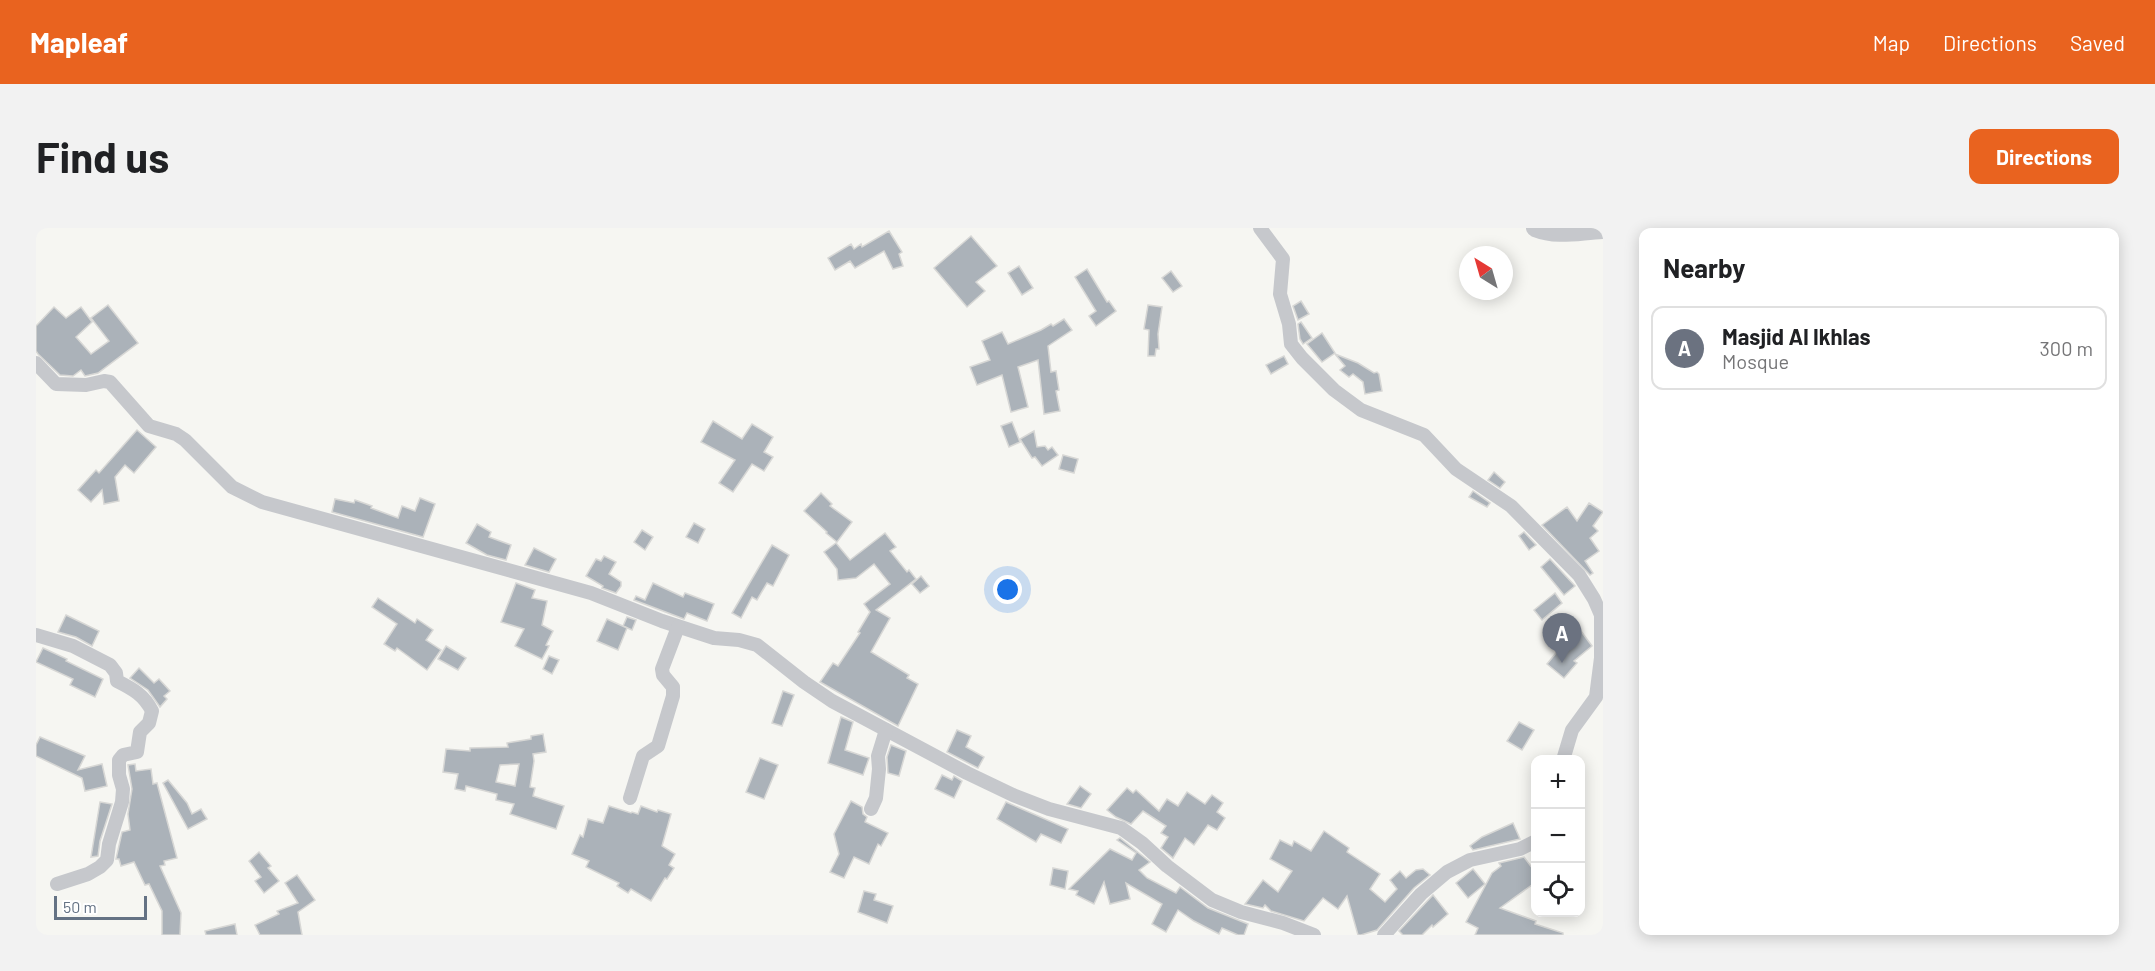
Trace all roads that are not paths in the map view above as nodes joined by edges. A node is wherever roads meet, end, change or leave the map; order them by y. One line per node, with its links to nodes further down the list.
1 (1260, 228): 8 (street)
2 (1535, 228): 3 (street)
3 (1603, 230)
4 (36, 363): 5 (street)
5 (678, 627): 7 (street); 9 (street)
6 (36, 635): 12 (street)
7 (886, 730): 10 (street); 13 (street)
8 (1564, 755)
9 (630, 798)
10 (871, 809)
11 (1531, 844): 14 (street)
12 (57, 884)
13 (1314, 935)
14 (1384, 935)

